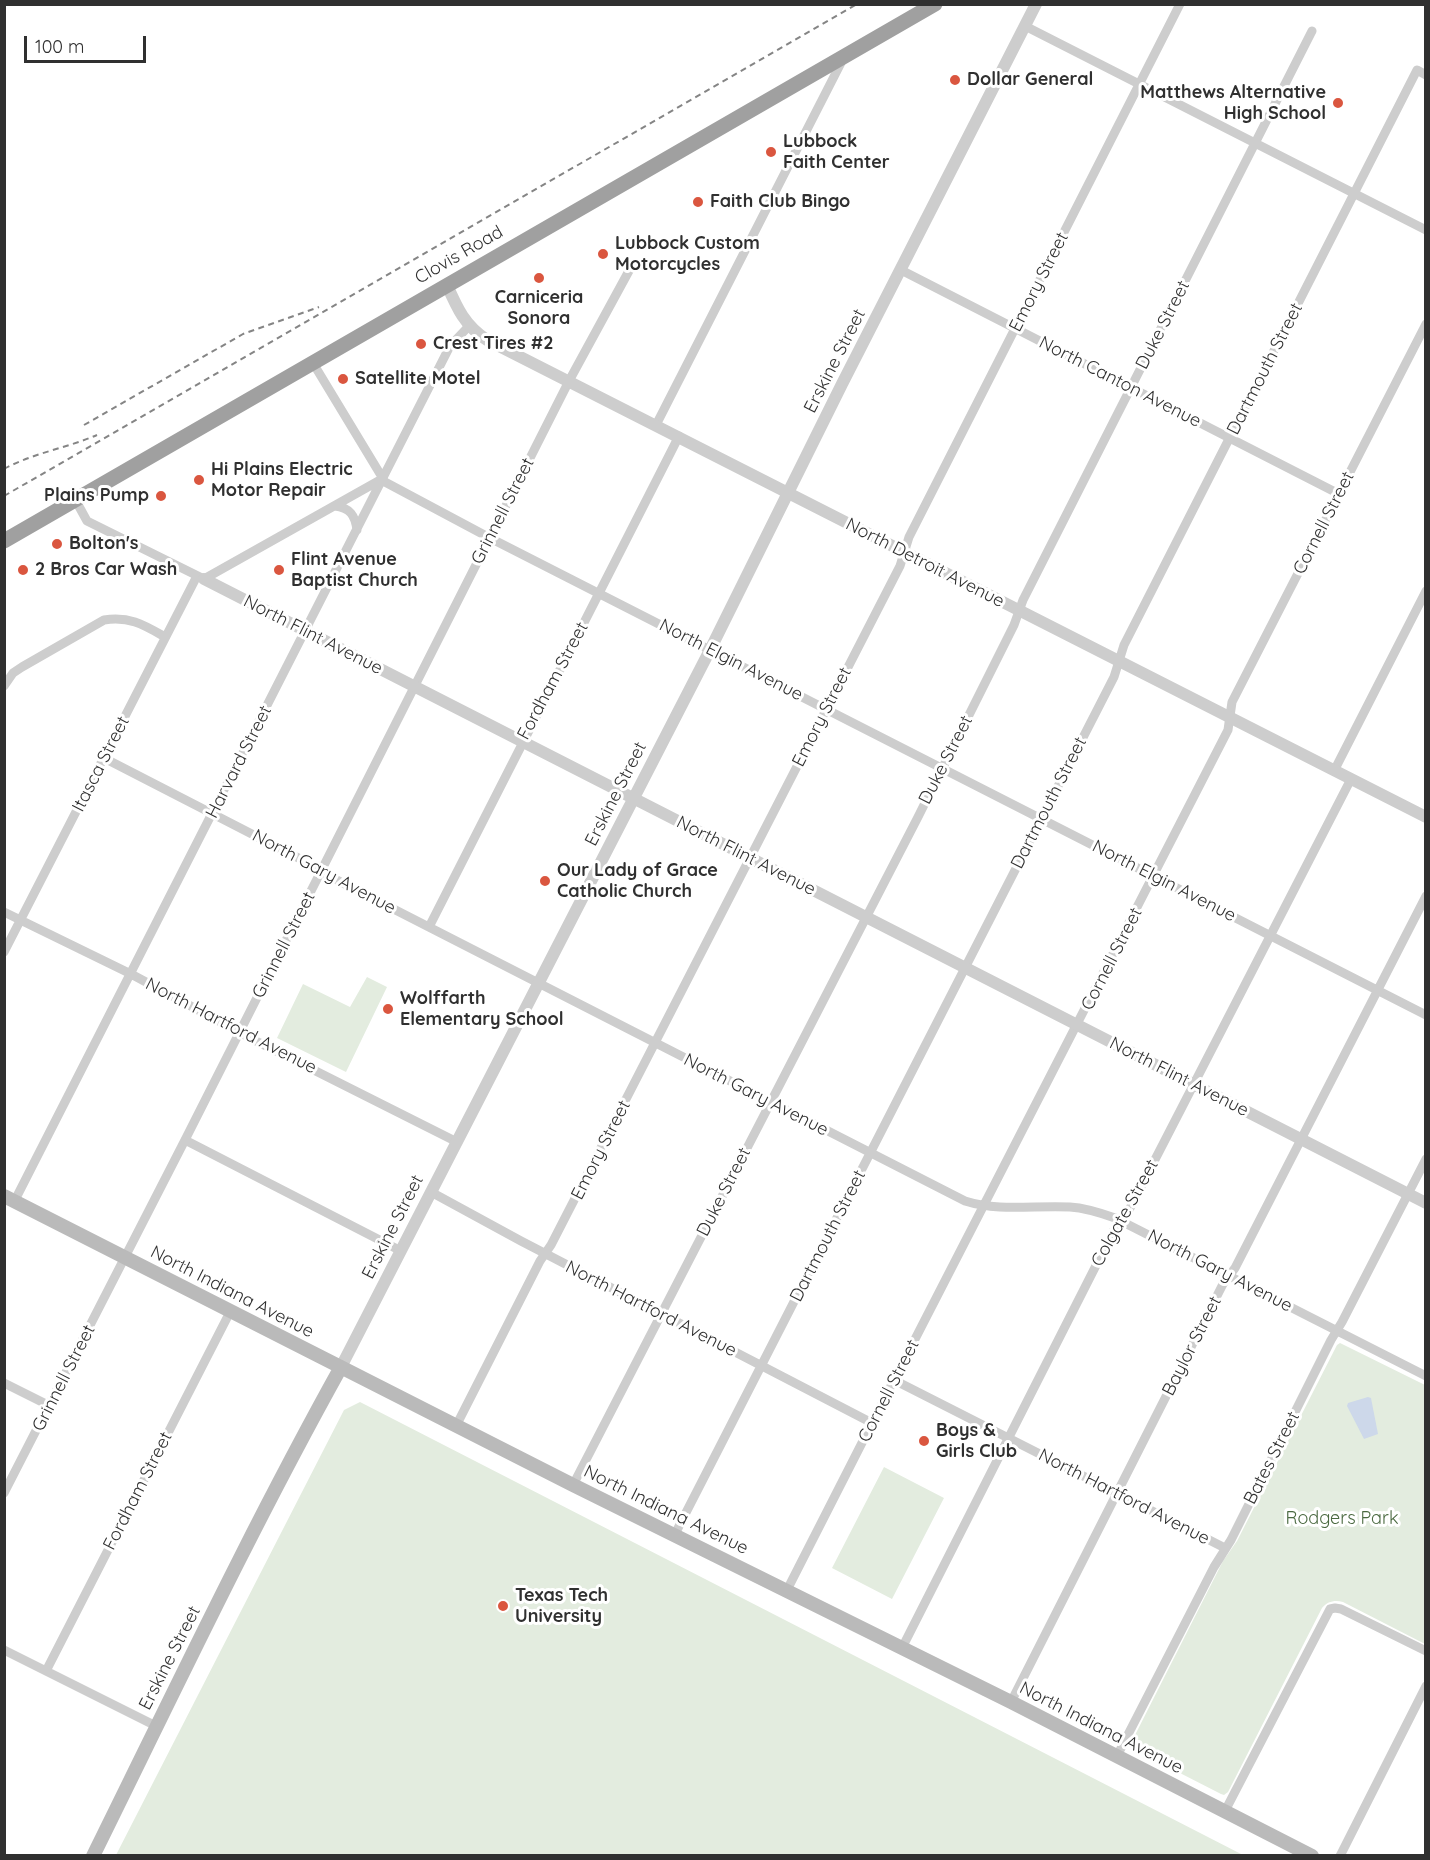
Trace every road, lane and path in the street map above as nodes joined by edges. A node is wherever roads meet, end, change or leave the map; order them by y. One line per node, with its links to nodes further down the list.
1 (934, 4): 6 (highway, Clovis Road)
2 (1036, 4): 4 (street, Erskine Street)
3 (1180, 4): 8 (street, Emory Street)
4 (1025, 26): 8 (street); 13 (street, Erskine Street)
5 (1312, 31): 9 (street, Duke Street)
6 (845, 55): 14 (highway, Clovis Road); 21 (street)
7 (1421, 72): 10 (street, Dartmouth Street)
8 (1140, 84): 9 (street); 17 (street, Emory Street)
9 (1256, 143): 10 (street); 20 (street, Duke Street)
10 (1354, 193): 11 (street); 23 (street, Dartmouth Street)
11 (1425, 230)
12 (630, 269): 19 (street, Grinnell Street)
13 (901, 270): 17 (street, North Canton Avenue); 25 (street, Erskine Street)
14 (447, 285): 16 (street, North Detroit Avenue); 18 (highway, Clovis Road)
15 (1425, 324): 26 (street, Cornell Street)
16 (469, 326): 19 (street, North Detroit Avenue); 24 (street, Harvard Street)
17 (1016, 328): 20 (street, North Canton Avenue); 32 (street, Emory Street)
18 (313, 363): 24 (street, North Elgin Avenue); 27 (highway, Clovis Road)
19 (569, 381): 21 (street, North Detroit Avenue); 30 (street, Grinnell Street)
20 (1131, 387): 23 (street, North Canton Avenue); 36 (street, Duke Street)
21 (656, 425): 22 (street, North Detroit Avenue)
22 (679, 436): 25 (street, North Detroit Avenue); 35 (street, Fordham Street)
23 (1230, 438): 26 (street, North Canton Avenue); 40 (street, Dartmouth Street)
24 (382, 479): 28 (street); 29 (street, Harvard Street); 30 (street, North Elgin Avenue)
25 (789, 492): 32 (street, North Detroit Avenue); 39 (street, Erskine Street)
26 (1339, 494): 44 (street, Cornell Street)
27 (76, 501): 31 (highway, Clovis Road); 33 (street, North Flint Avenue)
28 (335, 506): 29 (street); 33 (street)
29 (357, 530): 37 (street, Harvard Street)
30 (490, 538): 35 (street, North Elgin Avenue); 42 (street, Grinnell Street)
31 (4, 541)
32 (904, 552): 36 (street, North Detroit Avenue); 43 (street, Emory Street)
33 (200, 578): 37 (street, North Flint Avenue); 38 (street, Itasca Street)
34 (1425, 591): 48 (street)
35 (600, 593): 39 (street, North Elgin Avenue); 45 (street, Fordham Street)
36 (1019, 611): 40 (street, North Detroit Avenue); 47 (street, Duke Street)
37 (306, 631): 42 (street, North Flint Avenue); 51 (street, Harvard Street)
38 (165, 637): 41 (street); 46 (street, Itasca Street)
39 (710, 650): 43 (street, North Elgin Avenue); 50 (street, Erskine Street)
40 (1119, 662): 44 (street, North Detroit Avenue); 53 (street, Dartmouth Street)
41 (4, 686)
42 (415, 686): 45 (street, North Flint Avenue); 55 (street, Grinnell Street)
43 (827, 709): 47 (street, North Elgin Avenue); 54 (street, Emory Street)
44 (1230, 718): 48 (street, North Detroit Avenue); 56 (street, Cornell Street)
45 (521, 742): 50 (street, North Flint Avenue); 61 (street, Fordham Street)
46 (104, 758): 51 (street, North Gary Avenue); 60 (street, Itasca Street)
47 (942, 768): 53 (street, North Elgin Avenue); 59 (street, Duke Street)
48 (1334, 771): 49 (street, North Detroit Avenue)
49 (1351, 779): 52 (street, North Detroit Avenue); 62 (street, Colgate Street)
50 (634, 799): 54 (street, North Flint Avenue); 66 (street, Erskine Street)
51 (213, 813): 55 (street, North Gary Avenue); 65 (street, Harvard Street)
52 (1425, 817)
53 (1041, 818): 56 (street, North Elgin Avenue); 64 (street, Dartmouth Street)
54 (750, 858): 59 (street, North Flint Avenue); 71 (street, Emory Street)
55 (321, 871): 61 (street, North Gary Avenue); 70 (street, Grinnell Street)
56 (1154, 876): 62 (street, North Elgin Avenue); 69 (street, Cornell Street)
57 (1425, 896): 67 (street, Baylor Street)
58 (4, 912): 60 (street, North Hartford Avenue)
59 (866, 917): 64 (street, North Flint Avenue); 73 (street, Duke Street)
60 (21, 920): 63 (street, Itasca Street); 65 (street, North Hartford Avenue)
61 (429, 927): 66 (street, North Gary Avenue)
62 (1270, 935): 67 (street, North Elgin Avenue); 72 (street, Colgate Street)
63 (4, 952)
64 (965, 968): 69 (street, North Flint Avenue); 77 (street, Dartmouth Street)
65 (131, 975): 70 (street, North Hartford Avenue); 81 (street, Harvard Street)
66 (538, 983): 71 (street, North Gary Avenue); 76 (street, Erskine Street)
67 (1378, 990): 68 (street, North Elgin Avenue); 74 (street, Baylor Street)
68 (1425, 1015)
69 (1078, 1026): 72 (street, North Flint Avenue); 83 (street, Cornell Street)
70 (240, 1032): 75 (street, Grinnell Street); 76 (street, North Hartford Avenue)
71 (655, 1043): 73 (street, North Gary Avenue); 86 (street, Emory Street)
72 (1193, 1084): 74 (street, North Flint Avenue); 84 (street, Colgate Street)
73 (770, 1102): 77 (street, North Gary Avenue); 90 (street, Duke Street)
74 (1301, 1139): 80 (street, North Flint Avenue); 88 (street, Baylor Street)
75 (185, 1140): 85 (street); 87 (street, Grinnell Street)
76 (457, 1142): 79 (street, Erskine Street)
77 (871, 1153): 83 (street, North Gary Avenue); 92 (street, Dartmouth Street)
78 (1425, 1160): 80 (street, Bates Street)
79 (431, 1192): 85 (street, Erskine Street); 86 (street, North Hartford Avenue)
80 (1408, 1194): 82 (street, North Flint Avenue); 91 (street, Bates Street)
81 (9, 1199): 87 (main road, North Indiana Avenue)
82 (1425, 1203)
83 (984, 1206): 84 (street, North Gary Avenue); 95 (street, Cornell Street)
84 (1121, 1221): 88 (street, North Gary Avenue); 100 (street, Colgate Street)
85 (401, 1251): 93 (street, Erskine Street)
86 (545, 1254): 90 (street, North Hartford Avenue); 99 (street, Emory Street)
87 (125, 1258): 89 (main road, North Indiana Avenue); 97 (street, Grinnell Street)
88 (1230, 1276): 91 (street, North Gary Avenue); 103 (street, Baylor Street)
89 (230, 1311): 93 (main road, North Indiana Avenue); 110 (street, Fordham Street)
90 (661, 1314): 92 (street, North Hartford Avenue); 101 (street, Duke Street)
91 (1337, 1330): 94 (street, North Gary Avenue); 105 (street, Bates Street)
92 (762, 1366): 98 (street, North Hartford Avenue); 104 (street, Dartmouth Street)
93 (341, 1367): 99 (main road, North Indiana Avenue); 113 (main road, Erskine Street)
94 (1425, 1376)
95 (894, 1380): 98 (street, Cornell Street); 100 (street, North Hartford Avenue)
96 (4, 1383): 97 (street)
97 (50, 1406): 102 (street, Grinnell Street)
98 (872, 1423): 106 (street, Cornell Street)
99 (456, 1426): 101 (main road, North Indiana Avenue)
100 (1009, 1438): 103 (street, North Hartford Avenue); 107 (street, Colgate Street)
101 (573, 1485): 104 (main road, North Indiana Avenue)
102 (4, 1493)
103 (1118, 1493): 105 (street, North Hartford Avenue); 112 (street, Baylor Street)
104 (675, 1534): 106 (main road, North Indiana Avenue)
105 (1225, 1548): 114 (street, Bates Street)
106 (788, 1590): 107 (main road, North Indiana Avenue)
107 (902, 1648): 112 (main road, North Indiana Avenue)
108 (4, 1650): 110 (street)
109 (1425, 1652): 115 (street)
110 (46, 1671): 113 (street)
111 (1425, 1686): 118 (street)
112 (1011, 1702): 114 (main road, North Indiana Avenue)
113 (156, 1726): 116 (main road, Erskine Street)
114 (1117, 1756): 115 (main road, North Indiana Avenue)
115 (1225, 1811): 117 (main road, North Indiana Avenue)
116 (93, 1856)
117 (1312, 1856)
118 (1340, 1856)

